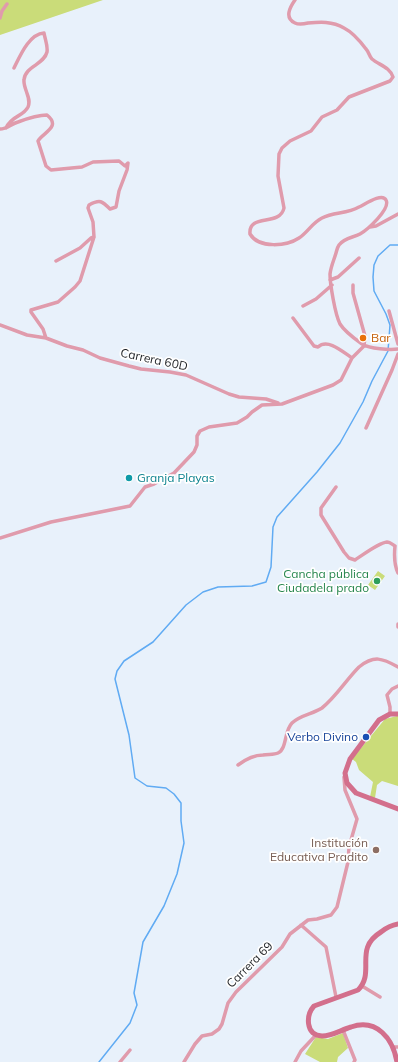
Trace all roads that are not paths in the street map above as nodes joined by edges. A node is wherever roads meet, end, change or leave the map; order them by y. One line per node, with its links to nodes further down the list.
1 (295, 0): 8 (street)
2 (7, 4): 3 (street)
3 (0, 18)
4 (14, 68): 6 (street)
5 (0, 129): 6 (street)
6 (6, 129): 9 (street)
7 (398, 214): 8 (street)
8 (369, 227): 12 (street)
9 (94, 237): 11 (street); 20 (street)
10 (359, 258): 12 (street)
11 (56, 261)
12 (330, 280): 14 (street)
13 (353, 284): 23 (street)
14 (332, 285): 15 (street); 23 (street)
15 (303, 306)
16 (389, 311): 22 (street)
17 (293, 318): 26 (street)
18 (0, 325): 20 (street, Carrera 60D)
19 (397, 329): 21 (street)
20 (46, 338): 27 (street, Carrera 60D)
21 (398, 341)
22 (398, 344)
23 (364, 346): 24 (street); 26 (street)
24 (397, 349)
25 (398, 354): 28 (street)
26 (352, 358): 27 (street)
27 (282, 404): 30 (street)
28 (366, 428)
29 (336, 487): 31 (street)
30 (0, 538)
31 (397, 545): 32 (street)
32 (398, 573)
33 (398, 667): 37 (street)
34 (397, 686): 35 (street)
35 (390, 714): 36 (main road); 38 (main road)
36 (398, 714)
37 (238, 765)
38 (345, 772): 39 (main road); 41 (street, Carrera 69)
39 (398, 809)
40 (396, 924): 42 (main road)
41 (301, 925): 43 (street); 50 (street, Carrera 69)
42 (362, 986): 43 (main road); 44 (street)
43 (336, 997): 46 (main road)
44 (380, 997)
45 (343, 1030): 46 (main road); 47 (main road); 52 (street)
46 (316, 1035): 51 (street)
47 (396, 1047): 53 (main road)
48 (130, 1050): 49 (street)
49 (120, 1062)
50 (184, 1062)
51 (295, 1062)
52 (354, 1062)
53 (397, 1062)

